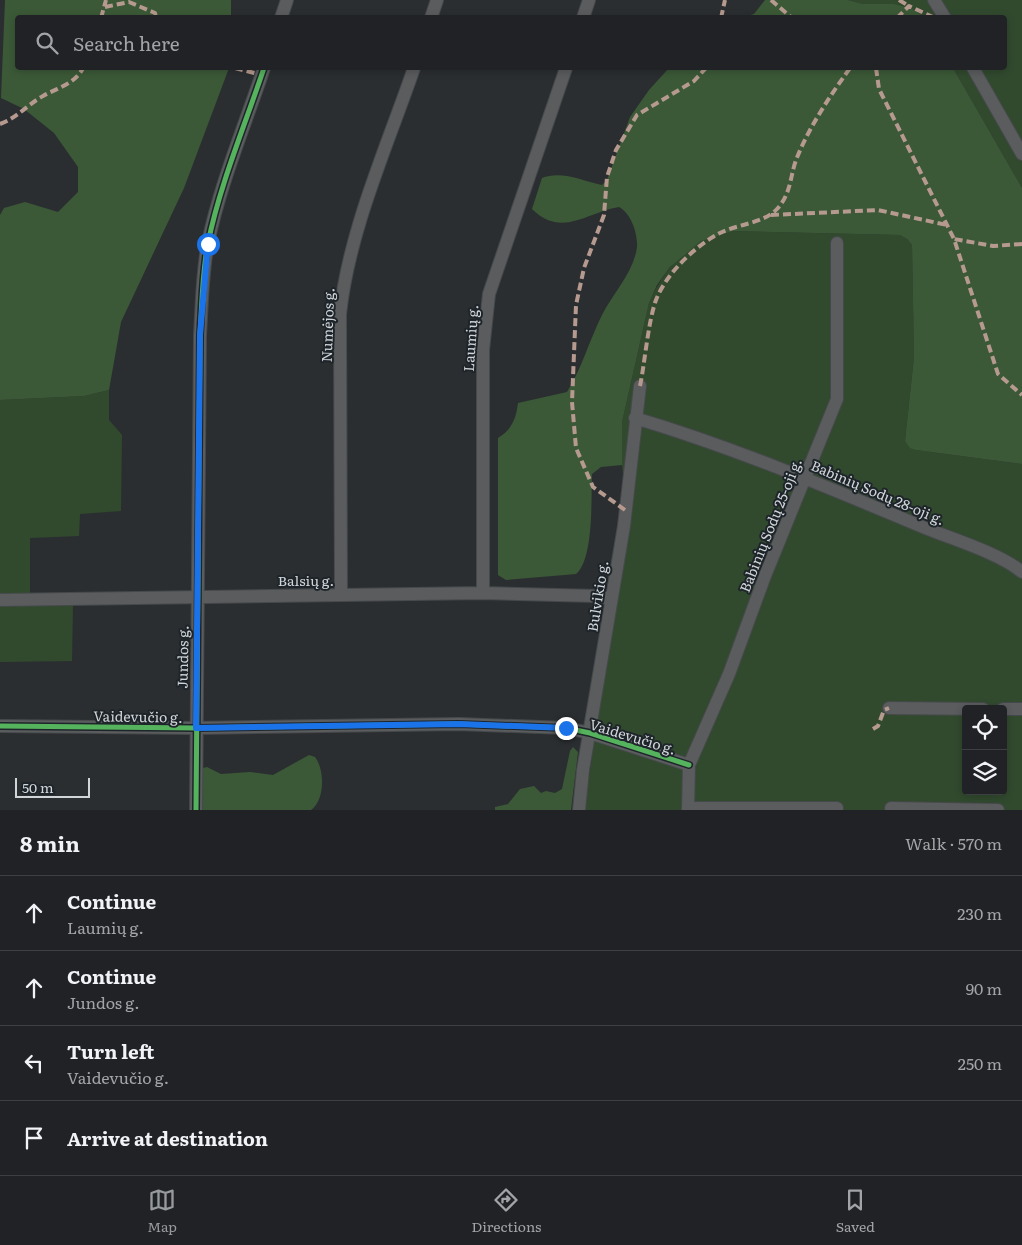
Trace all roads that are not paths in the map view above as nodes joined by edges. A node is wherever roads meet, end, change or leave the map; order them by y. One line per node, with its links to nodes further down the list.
1 (287, 0): 5 (street)
2 (437, 0): 6 (street)
3 (589, 0): 7 (street)
4 (934, 0): 8 (street)
5 (282, 15)
6 (432, 15)
7 (584, 15)
8 (943, 15)
9 (263, 70): 20 (street)
10 (413, 70): 21 (street, Numėjos g.)
11 (565, 70): 19 (street, Laumių g.)
12 (975, 70): 13 (street)
13 (1022, 154)
14 (837, 243): 17 (street, Babinių Sodų 25-oji g.)
15 (640, 386): 16 (street, Bulvikio g.)
16 (635, 418): 17 (street, Babinių Sodų 28-oji g.); 22 (street, Bulvikio g.)
17 (805, 478): 18 (street, Babinių Sodų 28-oji g.); 31 (street, Babinių Sodų 25-oji g.)
18 (1022, 572)
19 (483, 593): 21 (street, Balsių g.); 22 (street, Balsių g.)
20 (198, 595): 21 (street, Balsių g.); 23 (street, Balsių g.); 29 (street, Jundos g.)
21 (340, 596)
22 (611, 599): 30 (street, Bulvikio g.)
23 (0, 600)
24 (889, 708): 25 (street)
25 (962, 709)
26 (1007, 709): 27 (street)
27 (1022, 709)
28 (0, 726): 29 (street, Vaidevučio g.)
29 (196, 728): 30 (street, Vaidevučio g.); 35 (street, Jundos g.)
30 (590, 733): 31 (street, Vaidevučio g.); 36 (street, Bulvikio g.)
31 (689, 765): 34 (street, Babinių Sodų 25-oji g.)
32 (837, 808): 34 (street)
33 (891, 808): 37 (street)
34 (688, 809)
35 (196, 810)
36 (579, 810)
37 (998, 810)

